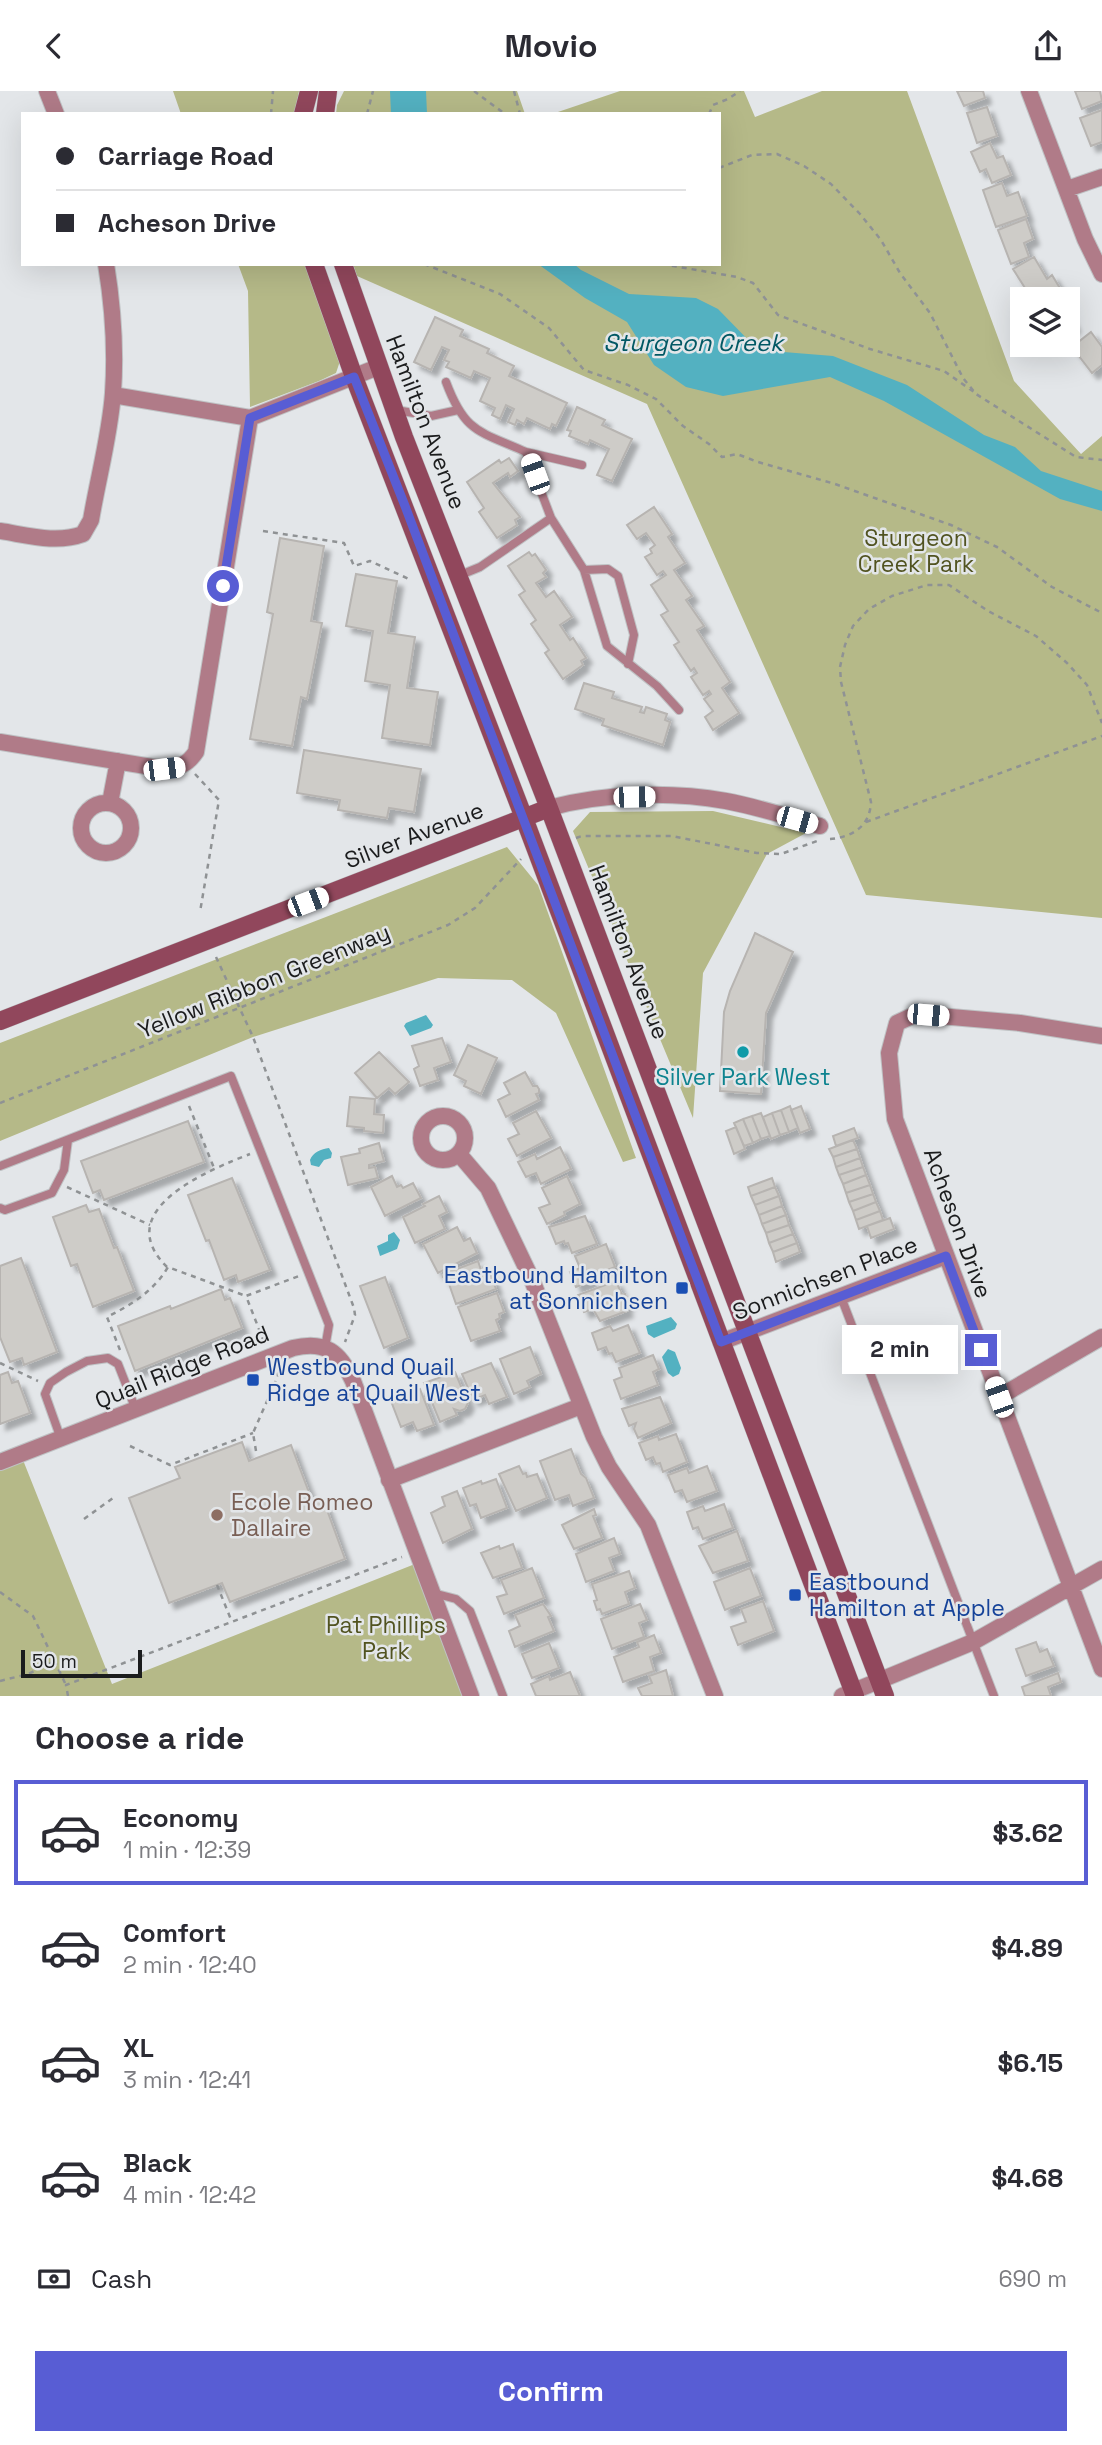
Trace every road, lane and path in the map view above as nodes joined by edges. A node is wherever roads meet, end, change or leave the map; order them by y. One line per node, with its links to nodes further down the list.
1 (47, 91): 10 (street)
2 (273, 91): 11 (path)
3 (309, 91): 12 (street)
4 (328, 91): 13 (street)
5 (373, 91): 14 (path)
6 (474, 91): 15 (path)
7 (514, 91): 16 (path)
8 (740, 91): 17 (path)
9 (1029, 91): 20 (street)
10 (55, 112)
11 (271, 112)
12 (304, 112)
13 (325, 112)
14 (368, 112)
15 (502, 112)
16 (519, 112)
17 (710, 112)
18 (721, 167): 30 (path)
19 (1102, 177): 20 (street)
20 (1067, 190): 26 (street)
21 (106, 266): 31 (street)
22 (315, 266): 28 (street)
23 (344, 266): 27 (street, Hamilton Avenue)
24 (429, 266): 44 (path)
25 (674, 266): 30 (path)
26 (1102, 274)
27 (378, 367): 28 (street); 32 (street, Hamilton Avenue)
28 (354, 377): 34 (street); 54 (street)
29 (446, 382): 33 (lane)
30 (976, 394): 36 (path)
31 (113, 395): 34 (street); 39 (street)
32 (394, 410): 33 (lane); 42 (street, Hamilton Avenue)
33 (458, 410): 35 (lane)
34 (250, 418): 51 (street)
35 (526, 452): 37 (lane); 38 (lane)
36 (1102, 460)
37 (582, 465)
38 (551, 518): 41 (lane); 42 (lane)
39 (0, 531)
40 (263, 531): 43 (path)
41 (584, 570): 45 (lane); 45 (lane)
42 (458, 576): 53 (street, Hamilton Avenue)
43 (411, 580)
44 (1102, 613)
45 (628, 664): 46 (lane)
46 (679, 710)
47 (1102, 723): 55 (path)
48 (1102, 736): 55 (path)
49 (0, 742): 50 (street)
50 (118, 761): 51 (street); 52 (street)
51 (186, 764): 59 (path)
52 (110, 803)
53 (549, 808): 54 (street, Silver Avenue); 56 (street, Silver Avenue); 57 (street, Hamilton Avenue)
54 (524, 818): 58 (street); 62 (street, Silver Avenue)
55 (866, 822): 57 (path)
56 (820, 826)
57 (562, 844): 79 (street, Hamilton Avenue)
58 (528, 857): 61 (path, Yellow Ribbon Greenway); 81 (street)
59 (200, 912)
60 (216, 957): 61 (path)
61 (240, 1008): 65 (path, Yellow Ribbon Greenway); 82 (path)
62 (0, 1021)
63 (1102, 1036): 74 (street, Acheson Drive)
64 (184, 1094): 66 (lane); 67 (lane); 70 (path)
65 (0, 1103)
66 (68, 1140): 69 (lane); 71 (lane)
67 (260, 1150): 70 (path); 76 (lane)
68 (459, 1154): 88 (street)
69 (0, 1166)
70 (214, 1168): 73 (path)
71 (57, 1183): 72 (lane); 73 (path)
72 (0, 1208)
73 (150, 1225): 75 (path)
74 (946, 1256): 78 (street, Sonnichsen Place); 87 (street, Acheson Drive)
75 (167, 1267): 77 (path); 84 (path)
76 (308, 1272): 77 (path); 82 (lane)
77 (246, 1296): 83 (path)
78 (841, 1297): 79 (street, Sonnichsen Place); 105 (lane)
79 (747, 1332): 81 (street, Sonnichsen Place); 110 (street, Hamilton Avenue)
80 (1102, 1337): 87 (street)
81 (721, 1342): 111 (street)
82 (332, 1352): 83 (street, Quail Ridge Road); 95 (street)
83 (269, 1356): 89 (street, Quail Ridge Road); 90 (path)
84 (114, 1362): 86 (lane); 89 (lane)
85 (0, 1363): 86 (path)
86 (48, 1387): 91 (lane)
87 (999, 1397): 101 (street, Acheson Drive)
88 (581, 1406): 95 (street); 115 (street)
89 (136, 1410): 91 (street, Quail Ridge Road)
90 (253, 1433): 92 (path); 93 (path)
91 (61, 1439): 94 (street, Quail Ridge Road)
92 (130, 1446)
93 (256, 1451)
94 (0, 1462)
95 (389, 1480): 98 (street)
96 (113, 1498): 97 (path)
97 (84, 1519)
98 (416, 1552): 103 (street); 104 (path)
99 (1102, 1569): 101 (street)
100 (217, 1585): 104 (path)
101 (1072, 1587): 105 (street); 107 (street, Acheson Drive)
102 (0, 1592): 106 (path)
103 (431, 1593): 113 (street); 114 (lane)
104 (232, 1622): 109 (path)
105 (973, 1642): 110 (street); 116 (lane)
106 (55, 1661): 108 (path); 109 (path)
107 (1102, 1669)
108 (0, 1681)
109 (66, 1685): 112 (path)
110 (882, 1688): 111 (street)
111 (850, 1694)
112 (68, 1696)
113 (471, 1696)
114 (503, 1696)
115 (715, 1696)
116 (994, 1696)

